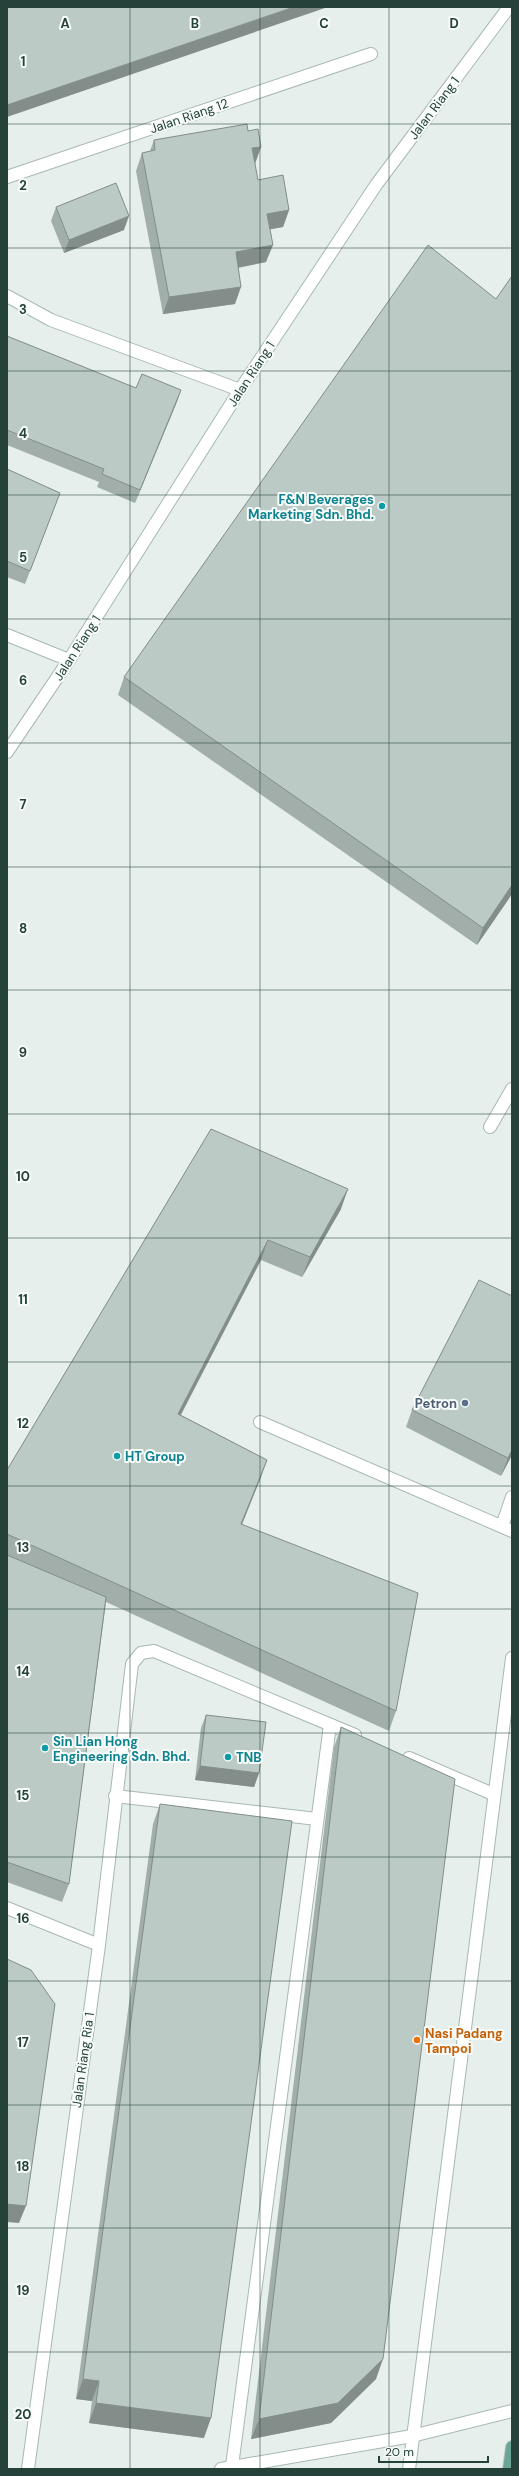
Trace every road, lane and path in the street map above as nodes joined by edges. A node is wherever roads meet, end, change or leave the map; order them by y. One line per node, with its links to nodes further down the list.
1 (509, 7): 5 (street, Jalan Riang 1)
2 (371, 54): 3 (street, Jalan Riang 12)
3 (7, 177)
4 (7, 296): 5 (street)
5 (240, 390): 7 (street, Jalan Riang 1)
6 (7, 635): 7 (street)
7 (69, 660): 8 (street, Jalan Riang 1)
8 (7, 752)
9 (512, 1089): 10 (street)
10 (490, 1127)
11 (260, 1422): 13 (street)
12 (512, 1497): 13 (street)
13 (507, 1528)
14 (512, 1658): 18 (street)
15 (330, 1725): 16 (street); 19 (street, Jalan Riang Ria 1); 20 (street)
16 (366, 1740)
17 (394, 1752): 18 (street)
18 (493, 1794): 24 (street)
19 (115, 1796): 20 (street); 22 (street, Jalan Riang Ria 1)
20 (317, 1819): 26 (street)
21 (7, 1908): 22 (street)
22 (99, 1945): 27 (street, Jalan Riang Ria 1)
23 (512, 2411): 24 (street)
24 (412, 2436): 26 (street); 28 (street)
25 (512, 2447): 29 (main road)
26 (227, 2468)
27 (28, 2469)
28 (409, 2469)
29 (509, 2469)

